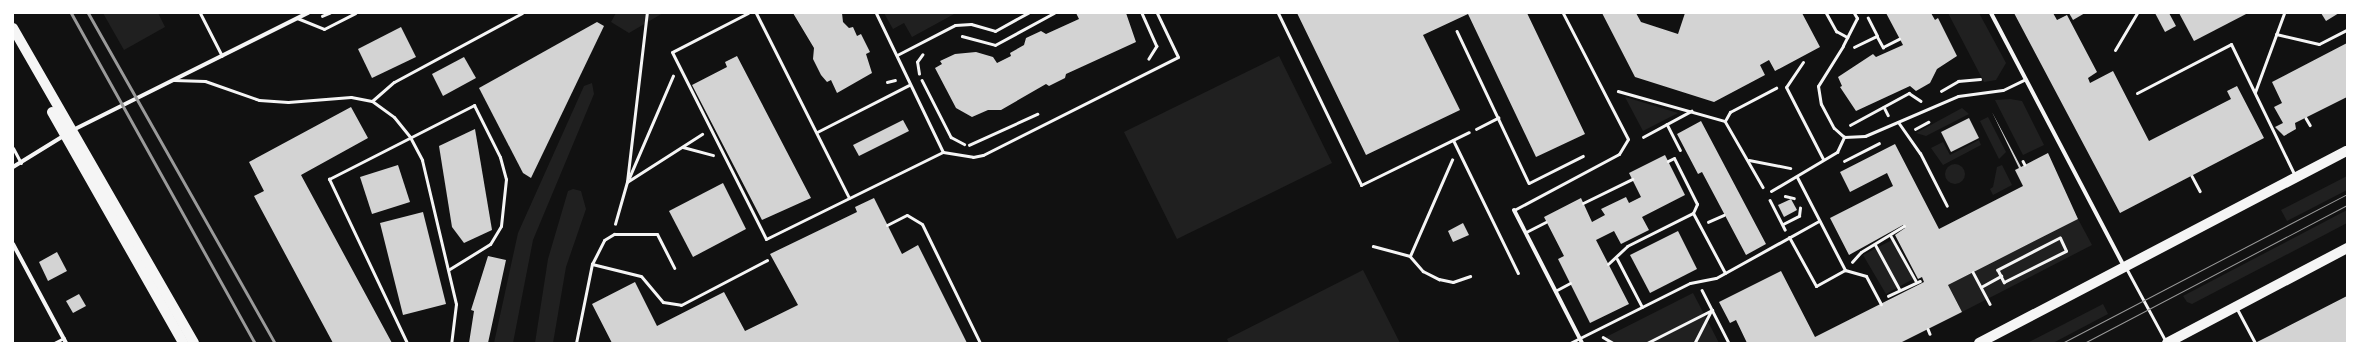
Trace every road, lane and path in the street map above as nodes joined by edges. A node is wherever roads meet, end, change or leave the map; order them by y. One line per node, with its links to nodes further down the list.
1 (200, 13): 35 (lane)
2 (308, 13): 21 (street)
3 (355, 13): 21 (lane)
4 (522, 13): 50 (lane)
5 (647, 13): 98 (path)
6 (748, 13): 38 (lane)
7 (756, 13): 69 (lane)
8 (876, 13): 34 (lane)
9 (1028, 13): 34 (lane)
10 (1054, 13): 27 (path)
11 (1142, 13): 36 (path)
12 (1157, 13): 82 (lane)
13 (1278, 13): 76 (lane)
14 (1563, 13): 107 (lane)
15 (1826, 13): 28 (lane)
16 (1854, 13): 28 (lane)
17 (1865, 13): 26 (path)
18 (1991, 13): 40 (street)
19 (2137, 13): 31 (lane)
20 (2284, 13): 25 (lane)
21 (297, 18): 35 (street)
22 (13, 28): 160 (main road)
23 (2347, 30): 25 (lane)
24 (1457, 31): 57 (path)
25 (2276, 34): 45 (lane)
26 (1877, 36): 29 (path); 32 (path)
27 (956, 37)
28 (1847, 37): 75 (lane)
29 (1900, 39)
30 (13, 42): 159 (main road)
31 (2115, 50)
32 (1848, 52)
33 (925, 53): 54 (path)
34 (897, 54): 42 (lane)
35 (222, 56): 41 (street)
36 (1147, 60)
37 (1804, 62): 43 (lane)
38 (678, 65): 67 (lane); 98 (path)
39 (1980, 79): 47 (path)
40 (2026, 79): 62 (lane); 130 (street)
41 (173, 80): 50 (lane); 90 (street)
42 (909, 84): 69 (lane); 82 (lane)
43 (1786, 87): 61 (path); 85 (lane)
44 (1618, 91): 53 (path)
45 (2255, 92): 46 (lane); 96 (lane)
46 (2136, 93)
47 (1934, 94)
48 (1928, 98): 49 (path)
49 (1921, 101): 51 (path); 52 (path)
50 (372, 102): 73 (lane)
51 (1916, 104)
52 (1884, 107): 56 (path); 66 (path)
53 (1691, 111): 61 (path); 63 (path)
54 (1041, 112)
55 (1895, 112): 56 (path)
56 (1888, 116): 58 (path)
57 (1498, 118): 70 (path); 83 (path)
58 (1882, 118)
59 (1936, 118): 72 (path)
60 (2306, 118): 64 (path)
61 (1725, 121): 86 (path)
62 (1898, 122): 72 (lane); 75 (lane)
63 (1667, 124): 71 (path); 74 (path)
64 (2310, 125)
65 (1844, 126): 66 (path)
66 (1848, 128): 68 (path)
67 (711, 129): 78 (path); 84 (lane)
68 (1854, 130)
69 (817, 132): 103 (lane)
70 (1469, 132): 76 (lane)
71 (1671, 132)
72 (1905, 132): 106 (lane)
73 (410, 137): 132 (lane); 132 (lane); 161 (lane)
74 (1643, 137)
75 (1844, 137): 85 (lane)
76 (1453, 140): 80 (lane)
77 (1882, 141): 89 (path)
78 (683, 147): 84 (path); 98 (path)
79 (13, 148): 90 (lane)
80 (1457, 148): 125 (path); 136 (lane)
81 (2347, 151): 96 (main road)
82 (943, 152): 103 (lane)
83 (1583, 156)
84 (725, 158): 103 (lane)
85 (1823, 159): 93 (lane)
86 (1749, 160): 93 (path); 112 (path)
87 (1668, 161): 108 (lane)
88 (2023, 161): 91 (path)
89 (1842, 162)
90 (21, 163): 92 (street)
91 (2024, 165)
92 (13, 167)
93 (1801, 173): 95 (lane)
94 (2192, 176): 101 (path)
95 (1797, 177): 99 (lane); 100 (lane)
96 (2296, 177): 130 (main road)
97 (1632, 179): 105 (lane)
98 (627, 182): 118 (path)
99 (1803, 188): 102 (path); 110 (lane)
100 (1771, 191)
101 (2200, 191)
102 (1791, 195): 104 (path); 112 (path)
103 (850, 198)
104 (1781, 198)
105 (1583, 204)
106 (1947, 206)
107 (1514, 210): 116 (street)
108 (1693, 213): 114 (lane); 126 (lane)
109 (1724, 214): 114 (path)
110 (1819, 221): 120 (lane); 133 (lane)
111 (1546, 222): 116 (lane)
112 (1783, 224): 117 (path)
113 (887, 225): 164 (lane)
114 (1700, 226): 134 (lane)
115 (1904, 226): 119 (path)
116 (1526, 232): 145 (street)
117 (1787, 232)
118 (614, 234): 128 (lane); 131 (lane)
119 (1892, 236): 122 (path); 139 (path)
120 (1790, 237): 133 (lane); 134 (lane)
121 (13, 244): 154 (street)
122 (1875, 244): 133 (path); 144 (path)
123 (1372, 246): 125 (path)
124 (2347, 248): 150 (main road)
125 (1410, 256): 137 (path)
126 (1617, 259): 129 (lane); 149 (lane)
127 (768, 260): 128 (lane)
128 (592, 264): 163 (lane)
129 (1608, 264)
130 (2125, 267): 171 (main road); 172 (lane)
131 (674, 268)
132 (448, 270): 162 (lane)
133 (1845, 270): 146 (lane)
134 (1725, 272): 141 (lane)
135 (1973, 272): 143 (path)
136 (1518, 273)
137 (1470, 276)
138 (2001, 276): 138 (path); 143 (path)
139 (1916, 281): 140 (path); 144 (path)
140 (1920, 281)
141 (1698, 282): 149 (lane); 151 (path)
142 (1570, 283): 145 (lane)
143 (1981, 287): 148 (path)
144 (1900, 290): 146 (path)
145 (1555, 291): 155 (street)
146 (1879, 300): 147 (lane)
147 (1881, 304)
148 (1990, 304)
149 (1642, 307): 155 (lane)
150 (2236, 307): 172 (main road); 173 (lane)
151 (1712, 310): 168 (path); 169 (path); 170 (path)
152 (1928, 329): 153 (path)
153 (1930, 334)
154 (64, 338): 157 (lane); 158 (street)
155 (1580, 338): 165 (lane); 166 (street)
156 (1609, 340): 167 (path)
157 (54, 343)
158 (66, 343)
159 (183, 343)
160 (194, 343)
161 (407, 343)
162 (451, 343)
163 (576, 343)
164 (980, 343)
165 (1570, 343)
166 (1582, 343)
167 (1613, 343)
168 (1647, 343)
169 (1695, 343)
170 (1729, 343)
171 (1979, 343)
172 (2167, 343)
173 (2255, 343)

